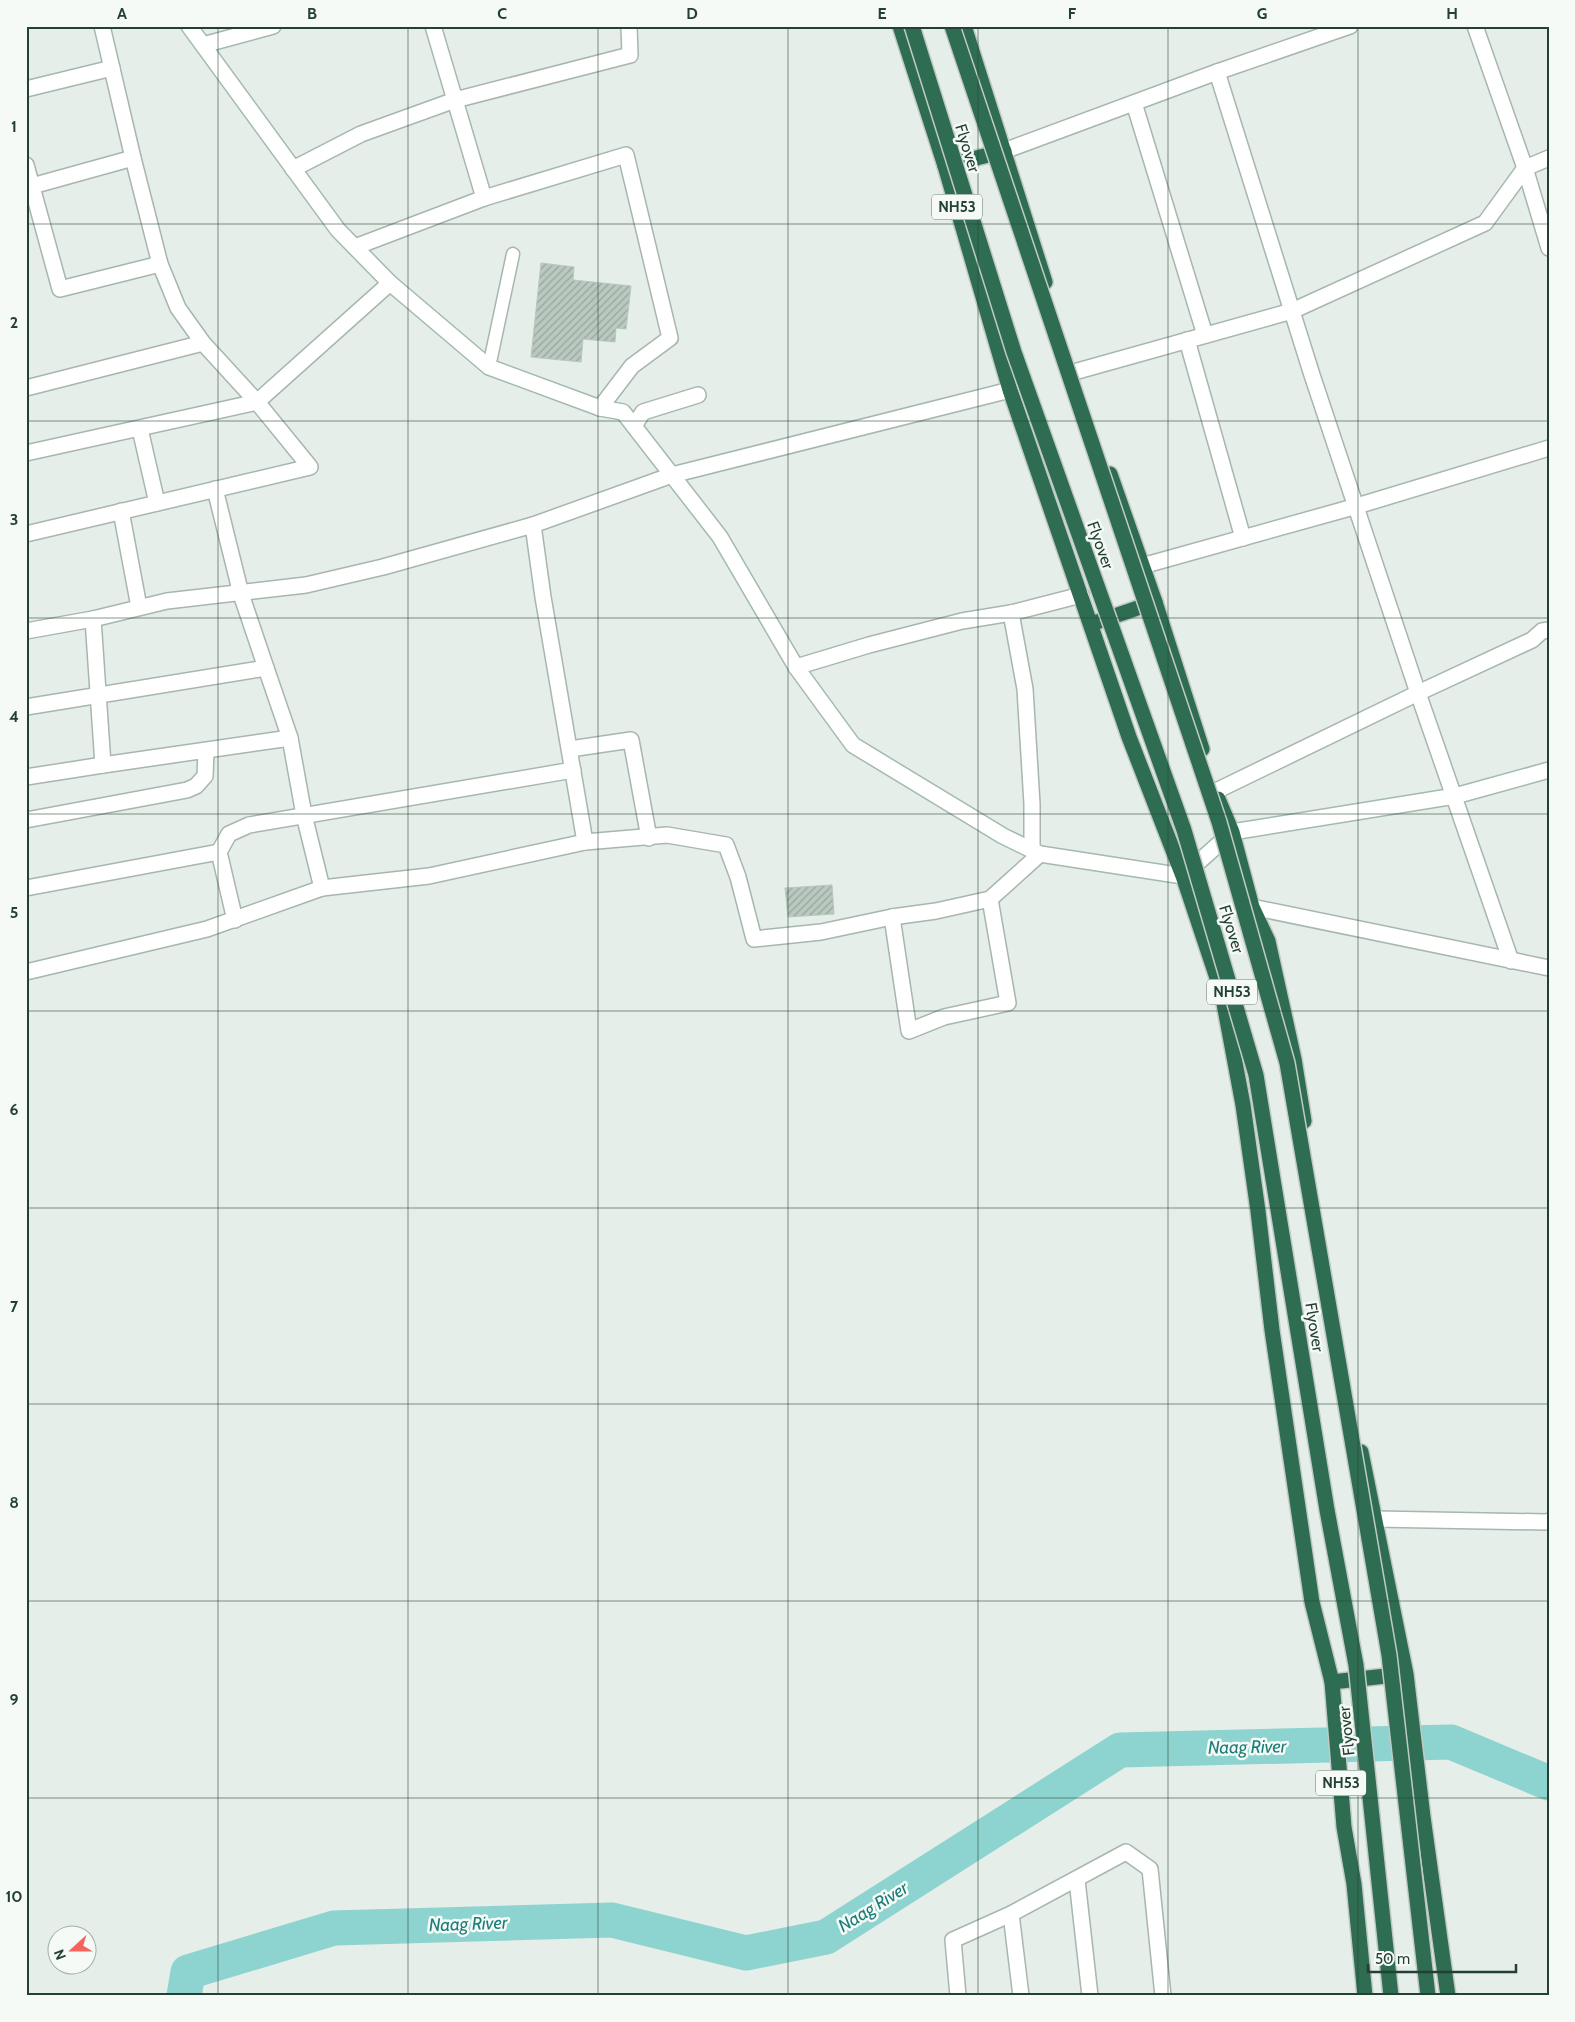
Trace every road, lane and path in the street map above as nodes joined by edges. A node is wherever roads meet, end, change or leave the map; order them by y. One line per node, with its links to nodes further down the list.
1 (102, 26): 13 (street)
2 (189, 26): 12 (street)
3 (272, 26): 12 (street)
4 (432, 26): 16 (street)
5 (629, 26): 16 (street)
6 (900, 26): 22 (highway, NH53)
7 (912, 26): 107 (highway, Flyover / NH53, bridge)
8 (952, 26): 108 (highway, Flyover / NH53, bridge)
9 (964, 26): 18 (highway, NH53)
10 (1475, 26): 23 (street)
11 (1342, 28): 14 (street)
12 (203, 45): 24 (street)
13 (112, 68): 15 (street); 19 (street)
14 (1217, 72): 17 (street); 32 (street)
15 (26, 88)
16 (454, 100): 24 (street); 26 (street)
17 (1134, 103): 18 (street); 33 (street)
18 (1004, 151): 22 (highway); 37 (highway, NH53)
19 (133, 158): 25 (street); 30 (street)
20 (1549, 158): 23 (street)
21 (26, 165): 25 (street)
22 (945, 166): 39 (highway, NH53)
23 (1525, 168): 28 (street); 32 (street)
24 (294, 169): 27 (street)
25 (32, 186): 30 (street)
26 (484, 198): 27 (street); 42 (street)
27 (355, 247): 31 (street)
28 (1549, 248)
29 (513, 254): 36 (lane)
30 (160, 264): 35 (street)
31 (390, 283): 36 (street); 41 (street)
32 (1292, 311): 33 (street); 50 (street)
33 (1205, 335): 34 (street)
34 (1187, 340): 37 (street); 54 (street)
35 (203, 343): 38 (street); 41 (street)
36 (490, 367): 42 (street)
37 (1074, 372): 55 (highway, NH53)
38 (26, 388)
39 (1010, 390): 47 (street); 57 (highway, NH53)
40 (698, 395): 43 (street)
41 (257, 402): 44 (street); 48 (street)
42 (600, 408): 43 (street)
43 (634, 426): 47 (street)
44 (140, 429): 46 (street); 49 (street)
45 (1549, 448): 50 (street)
46 (26, 453)
47 (672, 475): 52 (street); 65 (street)
48 (215, 489): 49 (street); 56 (street)
49 (157, 503): 51 (street)
50 (1357, 506): 54 (street); 67 (street)
51 (121, 511): 53 (street); 59 (street)
52 (533, 525): 56 (street); 71 (street)
53 (26, 534)
54 (1243, 538): 55 (street)
55 (1142, 566): 58 (highway, NH53)
56 (241, 594): 59 (street); 66 (street)
57 (1081, 595): 60 (street); 62 (highway, NH53)
58 (1155, 602): 62 (highway); 77 (highway, NH53)
59 (139, 607): 61 (street)
60 (1011, 613): 65 (street); 85 (street)
61 (93, 619): 64 (street); 68 (street)
62 (1091, 624): 86 (highway, NH53)
63 (1549, 630): 67 (street)
64 (26, 631)
65 (796, 667): 85 (street)
66 (266, 668): 68 (street); 70 (street)
67 (1418, 693): 77 (street); 78 (street)
68 (99, 695): 69 (street); 73 (street)
69 (26, 707)
70 (290, 738): 72 (street); 79 (street)
71 (570, 749): 74 (street); 82 (street)
72 (206, 751): 73 (street); 80 (street)
73 (103, 765): 76 (street)
74 (573, 770): 79 (street); 83 (street)
75 (1549, 770): 78 (street)
76 (26, 776)
77 (1216, 791): 81 (highway, NH53)
78 (1455, 796): 81 (street); 93 (street)
79 (304, 815): 84 (street); 88 (street)
80 (26, 820)
81 (1232, 832): 86 (street); 90 (highway, NH53)
82 (649, 838): 83 (street); 91 (street)
83 (585, 842): 88 (street)
84 (219, 852): 87 (street); 92 (street)
85 (1036, 852): 86 (street); 89 (street)
86 (1183, 876): 99 (highway, NH53)
87 (26, 888)
88 (322, 888): 92 (street)
89 (990, 898): 91 (street); 91 (street)
90 (1252, 907): 93 (street); 96 (highway, NH53)
91 (892, 917)
92 (235, 920): 95 (street)
93 (1511, 961): 94 (street)
94 (1549, 968)
95 (26, 972)
96 (1375, 1518): 97 (street); 98 (highway, NH53)
97 (1549, 1521)
98 (1406, 1674): 99 (highway); 109 (highway, NH53)
99 (1332, 1682): 106 (highway, NH53)
100 (1077, 1880): 101 (street); 104 (street); 105 (street)
101 (1011, 1914): 102 (street); 103 (street)
102 (958, 1996)
103 (1021, 1996)
104 (1090, 1996)
105 (1163, 1996)
106 (1365, 1996)
107 (1390, 1996)
108 (1428, 1996)
109 (1448, 1996)

